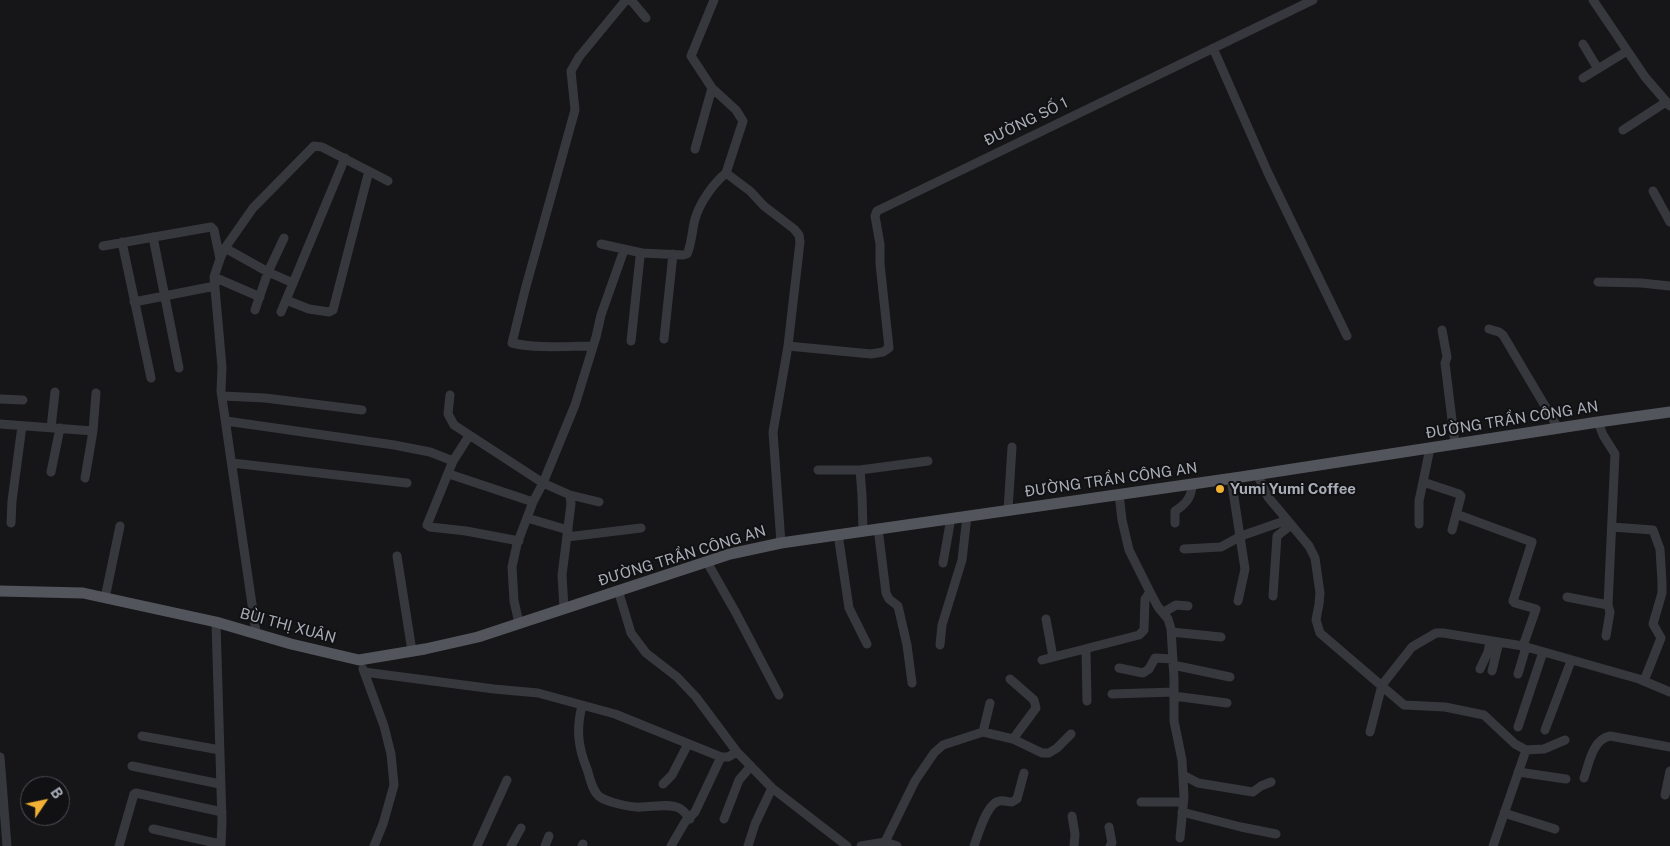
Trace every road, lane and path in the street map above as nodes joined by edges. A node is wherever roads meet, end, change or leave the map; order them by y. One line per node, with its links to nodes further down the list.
1 (626, 0): 48 (street)
2 (631, 0): 6 (street)
3 (714, 0): 12 (street)
4 (1314, 0): 8 (street, ĐƯỜNG SỐ 1)
5 (1593, 0): 9 (street)
6 (646, 18)
7 (1583, 44): 10 (street)
8 (1213, 48): 45 (street); 49 (street, ĐƯỜNG SỐ 1)
9 (1627, 51): 10 (street); 13 (street)
10 (1598, 69): 11 (street)
11 (1583, 78)
12 (712, 88): 15 (street); 18 (street)
13 (1668, 104): 14 (street)
14 (1623, 130)
15 (695, 149)
16 (344, 158): 17 (street); 27 (street); 35 (street)
17 (369, 170): 19 (street); 39 (street)
18 (726, 173): 30 (street); 49 (street)
19 (388, 181)
20 (1653, 191): 21 (street)
21 (1670, 222)
22 (153, 237): 24 (street); 31 (street); 37 (street)
23 (284, 238): 32 (street)
24 (122, 242): 26 (street); 40 (street)
25 (601, 244): 28 (street)
26 (103, 246)
27 (225, 248): 31 (street); 32 (street)
28 (624, 250): 29 (street); 48 (street)
29 (642, 253): 30 (street); 47 (street)
30 (673, 254): 46 (street)
31 (220, 259): 33 (street)
32 (268, 272): 35 (street); 38 (street)
33 (214, 282): 37 (street); 38 (street); 55 (street)
34 (1598, 282): 36 (street)
35 (293, 283): 39 (street)
36 (1670, 286)
37 (165, 295): 40 (street); 50 (street)
38 (260, 297): 41 (street)
39 (286, 300): 42 (street)
40 (134, 302): 51 (street)
41 (255, 310)
42 (281, 312)
43 (1489, 328): 65 (street)
44 (1442, 330): 68 (street)
45 (1347, 336)
46 (664, 339)
47 (631, 341)
48 (593, 346): 83 (street)
49 (792, 346): 108 (street)
50 (179, 368)
51 (151, 378)
52 (54, 392): 64 (street)
53 (96, 393): 66 (street)
54 (450, 395): 67 (street)
55 (222, 396): 58 (street); 60 (street)
56 (0, 399): 57 (street)
57 (23, 400)
58 (362, 410)
59 (1670, 412): 61 (main road, ĐƯỜNG TRẦN CÔNG AN)
60 (226, 421): 71 (street); 73 (street)
61 (1598, 422): 65 (main road, ĐƯỜNG TRẦN CÔNG AN); 99 (street)
62 (0, 424): 63 (street)
63 (22, 426): 64 (street); 94 (street)
64 (56, 428): 66 (street); 76 (street)
65 (1558, 428): 68 (main road, ĐƯỜNG TRẦN CÔNG AN)
66 (93, 431): 79 (street)
67 (469, 436): 71 (street); 83 (street)
68 (1455, 444): 70 (main road, ĐƯỜNG TRẦN CÔNG AN)
69 (1012, 447): 89 (street)
70 (1430, 448): 78 (main road, ĐƯỜNG TRẦN CÔNG AN); 81 (street)
71 (453, 461): 77 (street)
72 (928, 461): 75 (street)
73 (232, 463): 82 (street); 127 (street)
74 (818, 470): 75 (street)
75 (860, 470): 102 (street)
76 (51, 472)
77 (448, 474): 87 (street); 107 (street)
78 (1257, 474): 80 (main road, ĐƯỜNG TRẦN CÔNG AN); 96 (street)
79 (85, 478)
80 (1231, 478): 84 (main road, ĐƯỜNG TRẦN CÔNG AN); 106 (street)
81 (1423, 482): 90 (street); 97 (street)
82 (407, 483)
83 (543, 483): 86 (street); 87 (street)
84 (1192, 484): 85 (main road, ĐƯỜNG TRẦN CÔNG AN); 95 (street)
85 (1119, 494): 89 (main road, ĐƯỜNG TRẦN CÔNG AN); 115 (street)
86 (570, 495): 88 (street); 104 (street)
87 (533, 502): 92 (street)
88 (599, 502)
89 (1008, 510): 91 (main road, ĐƯỜNG TRẦN CÔNG AN)
90 (1456, 514): 103 (street); 134 (street)
91 (967, 516): 93 (main road, ĐƯỜNG TRẦN CÔNG AN); 133 (street)
92 (527, 518): 104 (street); 107 (street)
93 (951, 518): 101 (main road, ĐƯỜNG TRẦN CÔNG AN); 112 (street)
94 (11, 523)
95 (1175, 523)
96 (1289, 523): 106 (street); 116 (street); 152 (street)
97 (1419, 524)
98 (120, 526): 118 (street)
99 (1612, 527): 120 (street); 150 (street)
100 (641, 528): 104 (street)
101 (878, 528): 102 (main road, ĐƯỜNG TRẦN CÔNG AN); 151 (street)
102 (863, 530): 105 (main road, ĐƯỜNG TRẦN CÔNG AN)
103 (1452, 530)
104 (568, 534): 122 (street)
105 (838, 534): 108 (main road, ĐƯỜNG TRẦN CÔNG AN); 132 (street)
106 (1241, 536): 109 (street); 119 (street)
107 (519, 541): 126 (street)
108 (781, 543): 111 (main road, ĐƯỜNG TRẦN CÔNG AN)
109 (1184, 549)
110 (397, 556): 136 (street)
111 (707, 562): 113 (main road, ĐƯỜNG TRẦN CÔNG AN); 156 (street)
112 (943, 563)
113 (618, 590): 122 (main road, ĐƯỜNG TRẦN CÔNG AN); 173 (street)
114 (0, 591): 118 (main road, BÙI THỊ XUÂN)
115 (1150, 592): 123 (street); 135 (street)
116 (1274, 596)
117 (1567, 597): 120 (street)
118 (105, 598): 125 (main road, BÙI THỊ XUÂN)
119 (1238, 601)
120 (1608, 605): 129 (street)
121 (1188, 606): 123 (street)
122 (564, 608): 126 (main road, BÙI THỊ XUÂN)
123 (1164, 612): 128 (street)
124 (1046, 619): 138 (street)
125 (216, 622): 127 (main road, BÙI THỊ XUÂN); 171 (street)
126 (519, 623): 136 (main road, BÙI THỊ XUÂN)
127 (256, 632): 139 (main road, BÙI THỊ XUÂN)
128 (1171, 632): 130 (street); 142 (street)
129 (1606, 636)
130 (1221, 637)
131 (1495, 642): 134 (street); 144 (street); 145 (street); 152 (street)
132 (866, 644)
133 (940, 645)
134 (1524, 646): 137 (street); 147 (street)
135 (1086, 649): 138 (street); 157 (street)
136 (412, 651): 139 (main road, BÙI THỊ XUÂN)
137 (1543, 652): 141 (street); 161 (street)
138 (1053, 657): 140 (street)
139 (359, 660): 146 (street)
140 (1042, 660)
141 (1572, 660): 150 (street); 162 (street)
142 (1173, 662): 143 (street); 148 (street); 155 (street)
143 (1119, 668)
144 (1480, 669)
145 (1492, 671)
146 (364, 672): 160 (street); 208 (street)
147 (1518, 674)
148 (1230, 677)
149 (1010, 679): 167 (street)
150 (1644, 681): 153 (street)
151 (912, 683)
152 (1382, 685): 164 (street); 172 (street)
153 (1670, 692)
154 (1112, 694): 155 (street)
155 (1174, 694): 158 (street); 181 (street)
156 (779, 696)
157 (1086, 702)
158 (1227, 702)
159 (990, 703): 163 (street)
160 (582, 706): 169 (street); 195 (street)
161 (1518, 727)
162 (1545, 730)
163 (983, 732): 167 (street); 204 (street)
164 (1370, 732)
165 (1071, 734): 167 (street)
166 (142, 736): 171 (street)
167 (1013, 739)
168 (1565, 740): 172 (street)
169 (688, 744): 175 (street); 187 (street)
170 (1670, 747): 182 (street)
171 (220, 750): 186 (street)
172 (1526, 750): 179 (street)
173 (737, 752): 175 (street); 177 (street)
174 (0, 757): 206 (street)
175 (721, 757): 195 (street)
176 (132, 766): 186 (street)
177 (751, 766): 188 (street); 196 (street)
178 (1670, 771): 189 (street)
179 (1518, 772): 183 (street); 193 (street)
180 (1024, 773): 217 (street)
181 (1183, 776): 185 (street); 191 (street)
182 (1584, 778)
183 (1566, 779)
184 (507, 780): 209 (street)
185 (1271, 782)
186 (220, 784): 192 (street)
187 (663, 784)
188 (772, 788): 213 (street); 214 (street)
189 (1665, 795)
190 (1141, 802): 191 (street)
191 (1183, 807): 201 (street); 203 (street)
192 (222, 812): 205 (street); 207 (street)
193 (1504, 813): 199 (street); 220 (street)
194 (1072, 816): 218 (street)
195 (690, 819): 212 (street)
196 (724, 819)
197 (1109, 827): 219 (street)
198 (520, 828): 210 (street)
199 (1555, 828)
200 (153, 829): 205 (street)
201 (1276, 834)
202 (549, 836): 211 (street)
203 (1180, 838)
204 (885, 842): 215 (street); 216 (street)
205 (220, 845)
206 (7, 846)
207 (119, 846)
208 (374, 846)
209 (477, 846)
210 (511, 846)
211 (544, 846)
212 (671, 846)
213 (746, 846)
214 (846, 846)
215 (861, 846)
216 (897, 846)
217 (974, 846)
218 (1074, 846)
219 (1110, 846)
220 (1493, 846)

